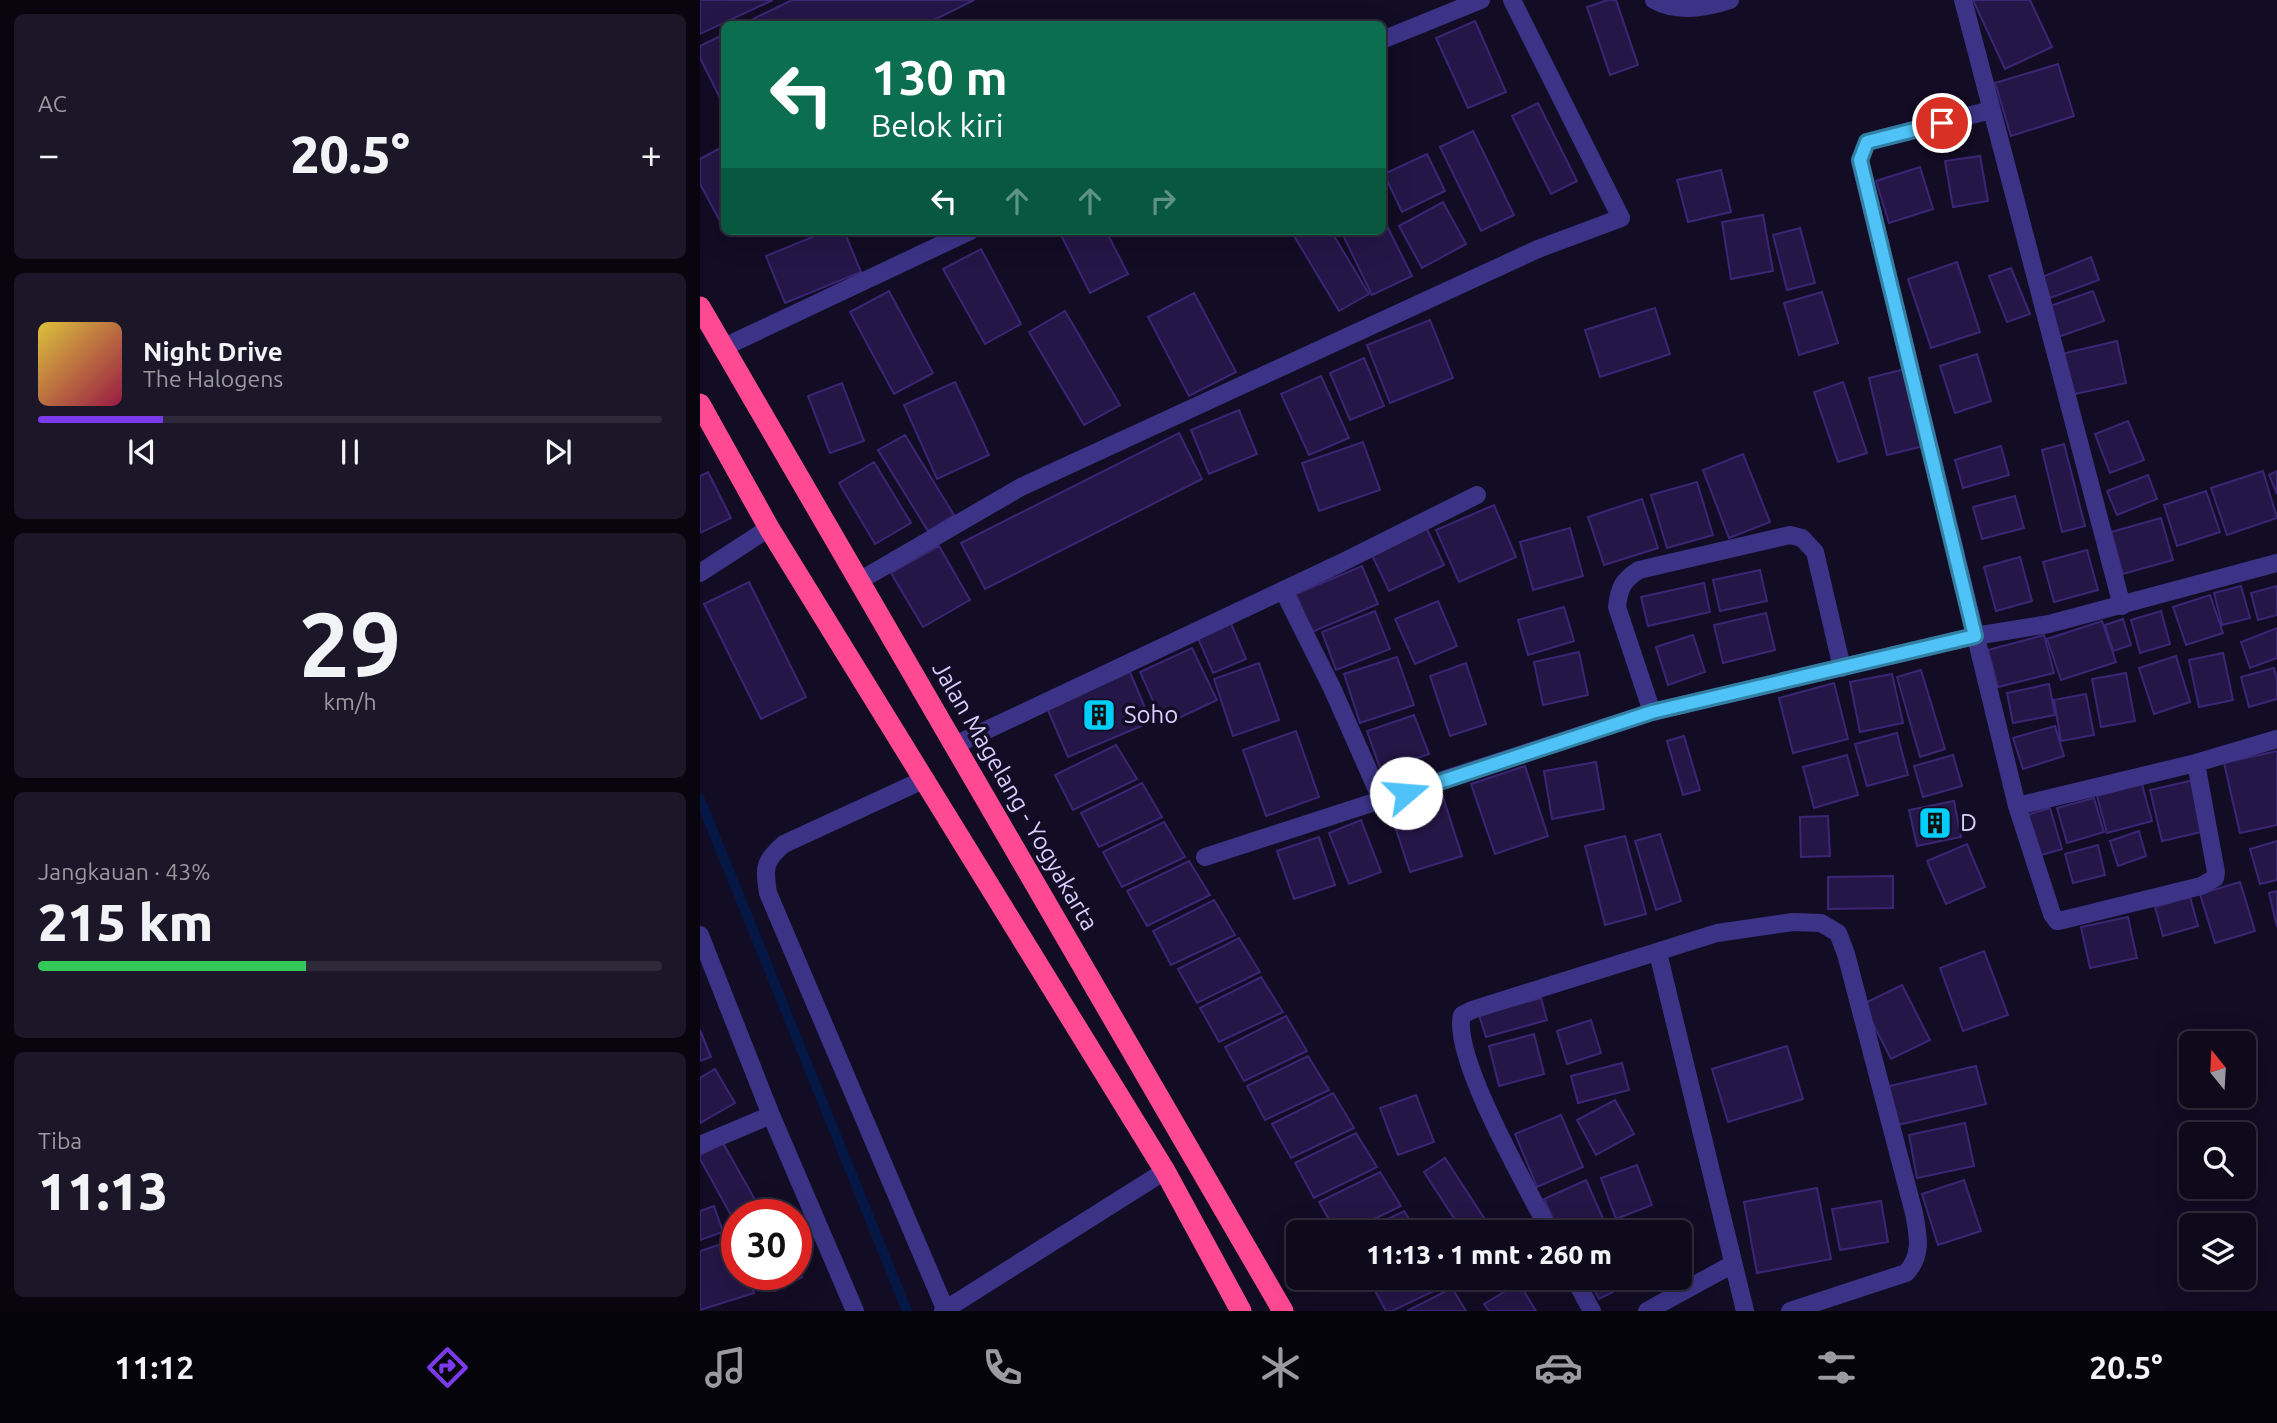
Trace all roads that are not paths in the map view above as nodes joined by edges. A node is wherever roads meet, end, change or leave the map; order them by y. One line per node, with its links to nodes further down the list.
1 (1481, 0): 6 (street)
2 (1512, 0): 16 (street)
3 (1654, 0): 4 (street)
4 (1730, 0)
5 (1963, 0): 7 (street)
6 (1386, 38)
7 (1992, 110): 18 (street); 19 (street)
8 (962, 235): 10 (street)
9 (700, 307): 10 (highway, Jalan Magelang - Yogyakarta)
10 (722, 348): 16 (highway, Jalan Magelang - Yogyakarta)
11 (700, 404): 13 (highway)
12 (1476, 495): 17 (street)
13 (769, 527): 15 (street); 25 (highway)
14 (2277, 563): 18 (street)
15 (700, 573)
16 (859, 581): 23 (highway, Jalan Magelang - Yogyakarta)
17 (1283, 590): 23 (street); 26 (street)
18 (2122, 606): 19 (street)
19 (1975, 636): 20 (street); 27 (street)
20 (1842, 668): 21 (street); 21 (street)
21 (1652, 712): 26 (street)
22 (2277, 739): 24 (street)
23 (955, 745): 40 (highway, Jalan Magelang - Yogyakarta)
24 (2196, 762): 27 (street); 27 (street)
25 (923, 780): 33 (highway); 37 (street)
26 (1382, 801): 28 (street)
27 (2017, 806)
28 (1205, 857)
29 (700, 935): 31 (street)
30 (1658, 953): 34 (street); 35 (street); 44 (street)
31 (771, 1115): 32 (street); 38 (street)
32 (700, 1145)
33 (1165, 1171): 37 (street); 39 (highway)
34 (1544, 1220)
35 (1733, 1264): 42 (street); 43 (street)
36 (1581, 1290): 41 (street)
37 (945, 1310)
38 (855, 1311)
39 (1241, 1311)
40 (1283, 1311)
41 (1592, 1311)
42 (1647, 1311)
43 (1745, 1311)
44 (1790, 1311)

